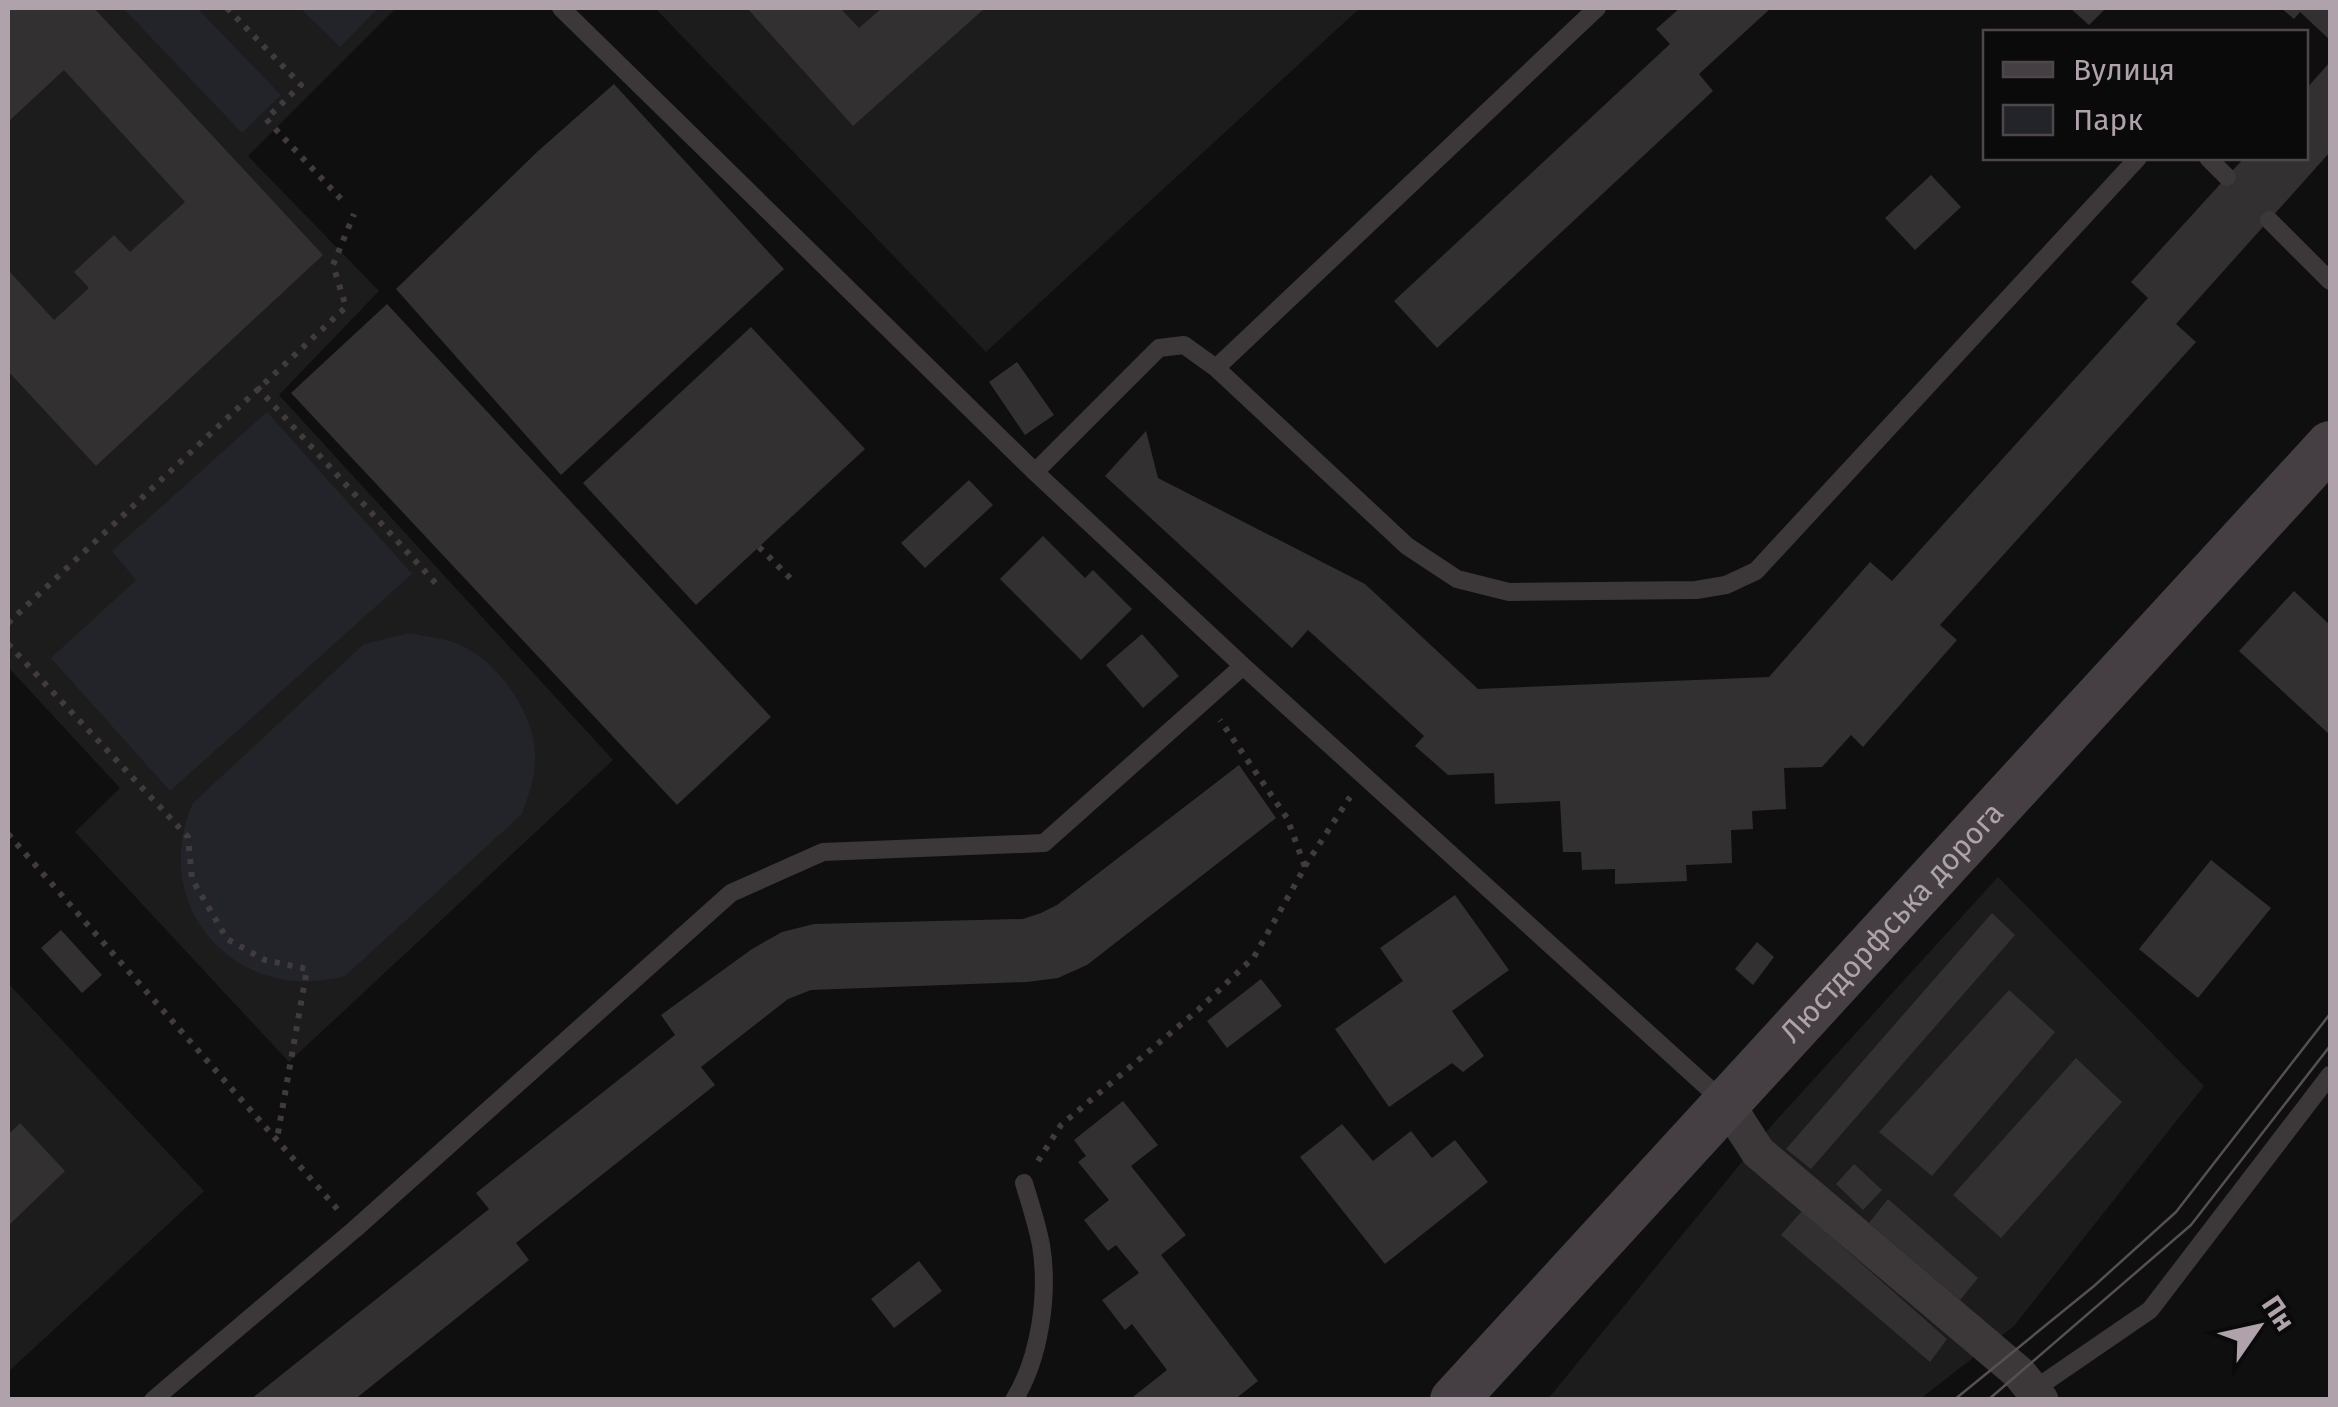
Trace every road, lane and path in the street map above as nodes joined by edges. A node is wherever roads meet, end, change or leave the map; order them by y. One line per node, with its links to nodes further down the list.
1 (227, 8): 7 (path)
2 (561, 8): 14 (lane)
3 (1597, 8): 11 (lane)
4 (2136, 160): 11 (lane)
5 (2210, 160): 6 (lane)
6 (2227, 176)
7 (341, 198)
8 (354, 214): 12 (path)
9 (2269, 220): 10 (lane)
10 (2330, 281)
11 (1216, 368): 14 (lane)
12 (257, 387): 17 (path); 18 (path)
13 (2330, 445): 26 (main road, Люстдорфська дорога)
14 (1035, 472): 20 (lane)
15 (759, 547): 16 (path)
16 (792, 580)
17 (440, 588)
18 (8, 623)
19 (8, 644): 27 (path)
20 (1243, 666): 21 (lane); 22 (lane)
21 (1206, 700): 24 (path); 29 (lane)
22 (1365, 777): 24 (path); 26 (lane)
23 (8, 834): 27 (path)
24 (1304, 867): 28 (path)
25 (2330, 1075): 30 (lane)
26 (1726, 1104): 30 (street); 33 (main road, Люстдорфська дорога)
27 (277, 1139): 29 (path)
28 (1024, 1183): 32 (lane)
29 (355, 1229): 31 (lane)
30 (2032, 1396)
31 (153, 1400)
32 (1014, 1400)
33 (1454, 1400)

